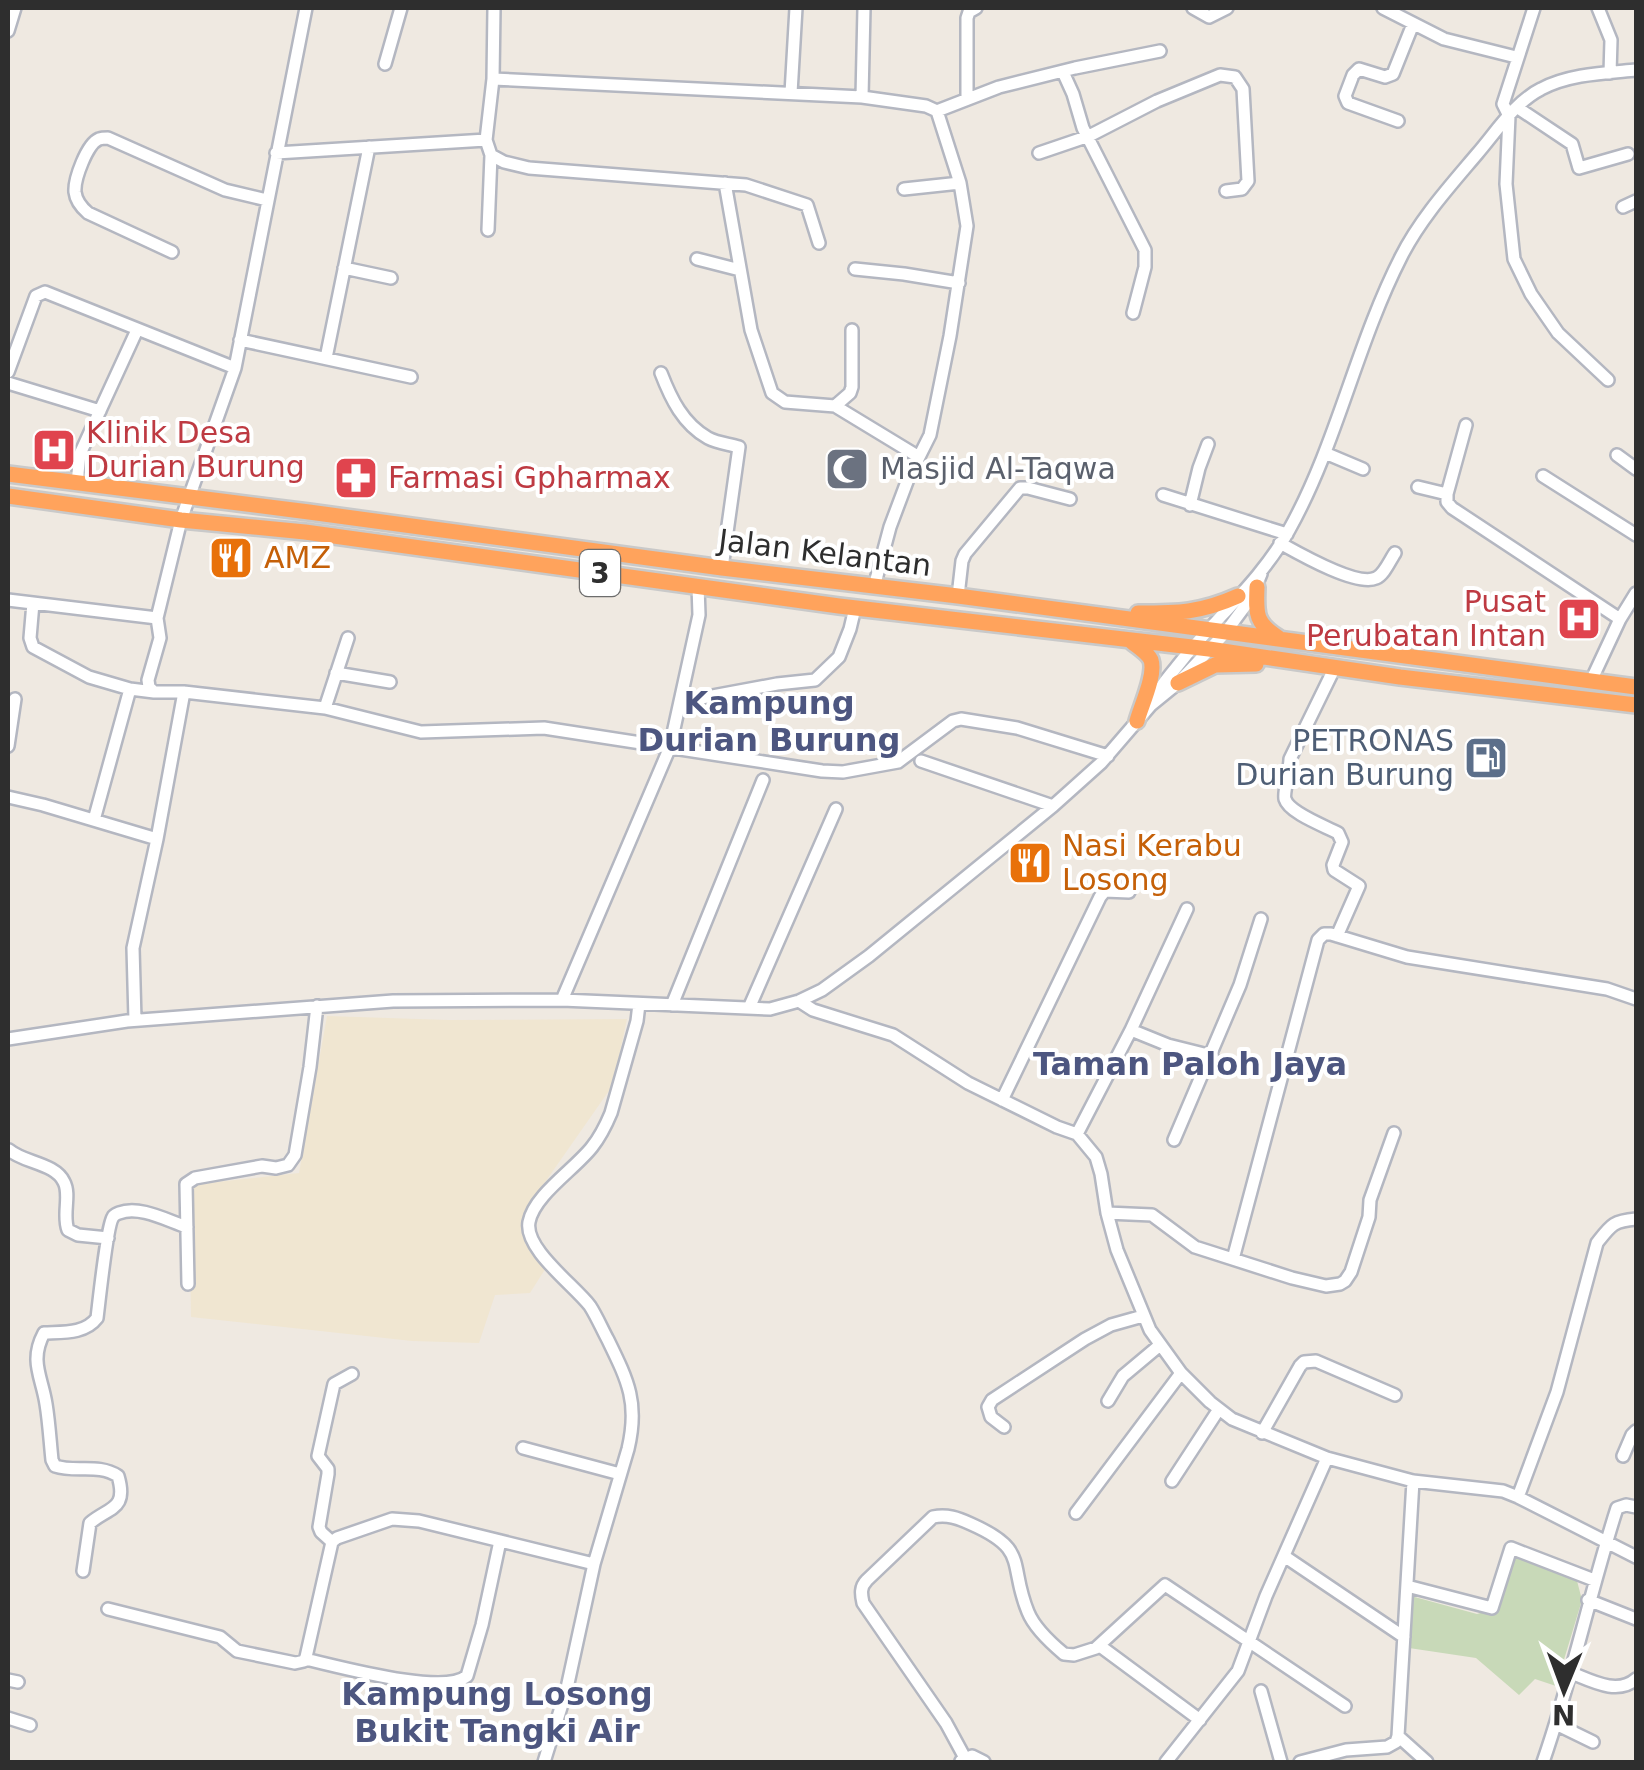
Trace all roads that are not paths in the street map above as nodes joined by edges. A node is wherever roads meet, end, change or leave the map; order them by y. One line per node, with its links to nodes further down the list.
1 (15, 8): 14 (street)
2 (304, 8): 31 (street)
3 (401, 8): 17 (street)
4 (494, 8): 21 (street)
5 (796, 8): 22 (street)
6 (864, 8): 23 (street)
7 (976, 8): 24 (street)
8 (1193, 8): 9 (street)
9 (1227, 8)
10 (1383, 8): 13 (street)
11 (1534, 8): 16 (street)
12 (1598, 8): 20 (street)
13 (1413, 24): 16 (street); 27 (street)
14 (8, 31)
15 (1160, 51): 19 (street)
16 (1516, 57): 26 (street)
17 (385, 64)
18 (1636, 70): 20 (street)
19 (1063, 72): 24 (street); 28 (street)
20 (1610, 73): 26 (street)
21 (492, 80): 22 (street); 29 (street)
22 (791, 93): 23 (street)
23 (862, 97): 25 (street)
24 (967, 99): 25 (street)
25 (937, 111): 36 (street)
26 (1514, 112): 33 (street); 60 (street); 66 (street)
27 (1398, 121)
28 (1089, 136): 32 (street); 38 (street); 51 (street)
29 (486, 140): 30 (street); 34 (street)
30 (369, 147): 31 (street); 46 (street)
31 (276, 153): 39 (street)
32 (1039, 153)
33 (1628, 154)
34 (491, 155): 35 (street); 42 (street)
35 (724, 183): 43 (street); 47 (street)
36 (960, 183): 37 (street); 50 (street)
37 (904, 189)
38 (1226, 191)
39 (267, 200): 44 (street); 54 (street)
40 (1636, 202): 41 (street)
41 (1623, 207)
42 (488, 230)
43 (819, 244)
44 (172, 252)
45 (697, 259): 47 (street)
46 (344, 268): 49 (street); 55 (street)
47 (740, 270): 62 (street)
48 (856, 270): 50 (street)
49 (391, 278)
50 (958, 283): 68 (street)
51 (1133, 313)
52 (138, 330): 56 (street); 57 (street); 63 (street)
53 (852, 330): 62 (street)
54 (240, 340): 55 (street); 56 (street)
55 (326, 358): 59 (street)
56 (235, 368): 78 (street)
57 (8, 371)
58 (661, 373): 85 (street)
59 (411, 376)
60 (1608, 380)
61 (8, 383): 63 (street)
62 (834, 406): 68 (street)
63 (100, 411): 73 (street)
64 (1466, 425): 75 (street)
65 (1208, 444): 80 (street)
66 (1325, 453): 69 (street); 83 (street)
67 (1617, 455): 70 (street)
68 (919, 457): 89 (street)
69 (1363, 469)
70 (1636, 469)
71 (8, 474): 73 (highway, Jalan Kelantan / 3)
72 (1543, 476): 82 (street)
73 (77, 483): 78 (highway, Jalan Kelantan / 3)
74 (1418, 487): 75 (street)
75 (1447, 494): 98 (street)
76 (8, 496): 81 (highway, Jalan Kelantan / 3)
77 (1163, 496): 80 (street)
78 (190, 497): 81 (street); 85 (highway, Jalan Kelantan / 3)
79 (1070, 499): 91 (street)
80 (1190, 505): 83 (street)
81 (182, 520): 88 (highway, Jalan Kelantan / 3); 97 (street)
82 (1636, 534)
83 (1284, 538): 84 (street); 87 (street)
84 (1395, 553)
85 (722, 568): 86 (highway, Jalan Kelantan / 3)
86 (807, 579): 89 (highway, Jalan Kelantan / 3); 95 (highway)
87 (1259, 580): 92 (street); 100 (street); 102 (highway)
88 (698, 586): 95 (highway, Jalan Kelantan / 3); 116 (street)
89 (874, 587): 91 (highway, Jalan Kelantan / 3)
90 (1636, 593): 98 (street)
91 (958, 596): 96 (highway, Jalan Kelantan / 3)
92 (1238, 596): 96 (highway); 99 (street)
93 (8, 600): 94 (street)
94 (33, 603): 97 (street); 112 (street)
95 (847, 607): 103 (highway, Jalan Kelantan / 3); 116 (street)
96 (1079, 612): 99 (highway, Jalan Kelantan / 3)
97 (158, 618): 113 (street)
98 (1620, 619): 108 (street)
99 (1208, 630): 100 (highway, Jalan Kelantan / 3); 104 (street)
100 (1225, 633): 102 (highway, Jalan Kelantan / 3); 104 (street)
101 (348, 638): 107 (street)
102 (1282, 640): 108 (highway, Jalan Kelantan / 3)
103 (1132, 642): 104 (highway, Jalan Kelantan / 3); 120 (highway)
104 (1201, 648): 105 (highway, Jalan Kelantan / 3); 110 (street); 118 (street)
105 (1305, 663): 106 (highway, Jalan Kelantan / 3); 110 (highway)
106 (1335, 667): 117 (highway, Jalan Kelantan / 3); 134 (street)
107 (336, 673): 109 (street); 119 (street)
108 (1591, 681): 111 (highway, Jalan Kelantan / 3)
109 (390, 682)
110 (1178, 683): 118 (street)
111 (1636, 687)
112 (130, 689): 113 (street); 129 (street)
113 (154, 692): 114 (street)
114 (184, 692): 119 (street); 130 (street)
115 (14, 699): 121 (street)
116 (680, 702): 122 (street)
117 (1636, 705)
118 (1151, 706): 120 (street)
119 (325, 708): 122 (street)
120 (1137, 720): 123 (street)
121 (8, 746)
122 (670, 748): 123 (street); 136 (street)
123 (1108, 756): 127 (street)
124 (921, 761): 127 (street)
125 (763, 780): 139 (street)
126 (8, 797): 129 (street)
127 (1053, 806): 137 (street)
128 (836, 810): 141 (street)
129 (94, 820): 130 (street)
130 (157, 838): 142 (street)
131 (1129, 892): 146 (street)
132 (1187, 909): 143 (street)
133 (1260, 919): 145 (street)
134 (1336, 936): 135 (street); 155 (street)
135 (1636, 999)
136 (562, 1000): 138 (street); 140 (street)
137 (798, 1000): 141 (street); 146 (street)
138 (639, 1004): 139 (street); 170 (street)
139 (672, 1005): 141 (street)
140 (317, 1006): 142 (street); 153 (street)
141 (749, 1008)
142 (135, 1020): 144 (street)
143 (1132, 1030): 145 (street); 148 (street)
144 (8, 1039)
145 (1212, 1056): 149 (street)
146 (1002, 1100): 148 (street)
147 (1394, 1133): 155 (street)
148 (1077, 1134): 151 (street)
149 (1174, 1140)
150 (9, 1150): 154 (street)
151 (1107, 1213): 155 (street); 157 (street)
152 (1636, 1219): 173 (street)
153 (187, 1227): 154 (street); 156 (street)
154 (108, 1238): 182 (street)
155 (1233, 1259)
156 (188, 1284)
157 (1143, 1316): 158 (street); 164 (street)
158 (1160, 1346): 160 (street); 162 (street)
159 (352, 1374): 178 (street)
160 (1182, 1374): 163 (street); 175 (street)
161 (1395, 1395): 166 (street)
162 (1108, 1401)
163 (1219, 1409): 166 (street); 171 (street)
164 (1004, 1427)
165 (1636, 1431): 168 (street)
166 (1262, 1433): 169 (street)
167 (523, 1448): 170 (street)
168 (1623, 1456)
169 (1326, 1458): 172 (street); 179 (street)
170 (620, 1474): 181 (street)
171 (1172, 1481)
172 (1413, 1481): 173 (street); 184 (street)
173 (1518, 1496): 177 (street)
174 (1636, 1507): 177 (street)
175 (1076, 1513)
176 (500, 1540): 178 (street); 181 (street); 191 (street)
177 (1606, 1540): 180 (street); 183 (street)
178 (332, 1542): 191 (street)
179 (1284, 1556): 188 (street); 189 (street)
180 (1636, 1557)
181 (594, 1564): 204 (street)
182 (82, 1571)
183 (1594, 1580): 184 (street); 185 (street)
184 (1407, 1586): 188 (street)
185 (1588, 1600): 187 (street); 192 (street)
186 (108, 1609): 191 (street)
187 (1636, 1619)
188 (1404, 1637): 200 (street)
189 (1249, 1642): 190 (street); 195 (street); 197 (street)
190 (1100, 1646): 197 (street); 203 (street)
191 (305, 1658)
192 (1569, 1672): 193 (street); 198 (street)
193 (1636, 1679)
194 (1262, 1691): 207 (street)
195 (1344, 1706)
196 (8, 1718): 199 (street)
197 (1200, 1720): 206 (street)
198 (1556, 1724): 201 (street); 211 (street)
199 (30, 1725)
200 (1398, 1736): 202 (street); 210 (street)
201 (1593, 1742)
202 (1379, 1749): 208 (street); 209 (street)
203 (962, 1760): 205 (street)
204 (544, 1762)
205 (984, 1762)
206 (1166, 1762)
207 (1281, 1762)
208 (1300, 1762)
209 (1382, 1762)
210 (1427, 1762)
211 (1542, 1762)

